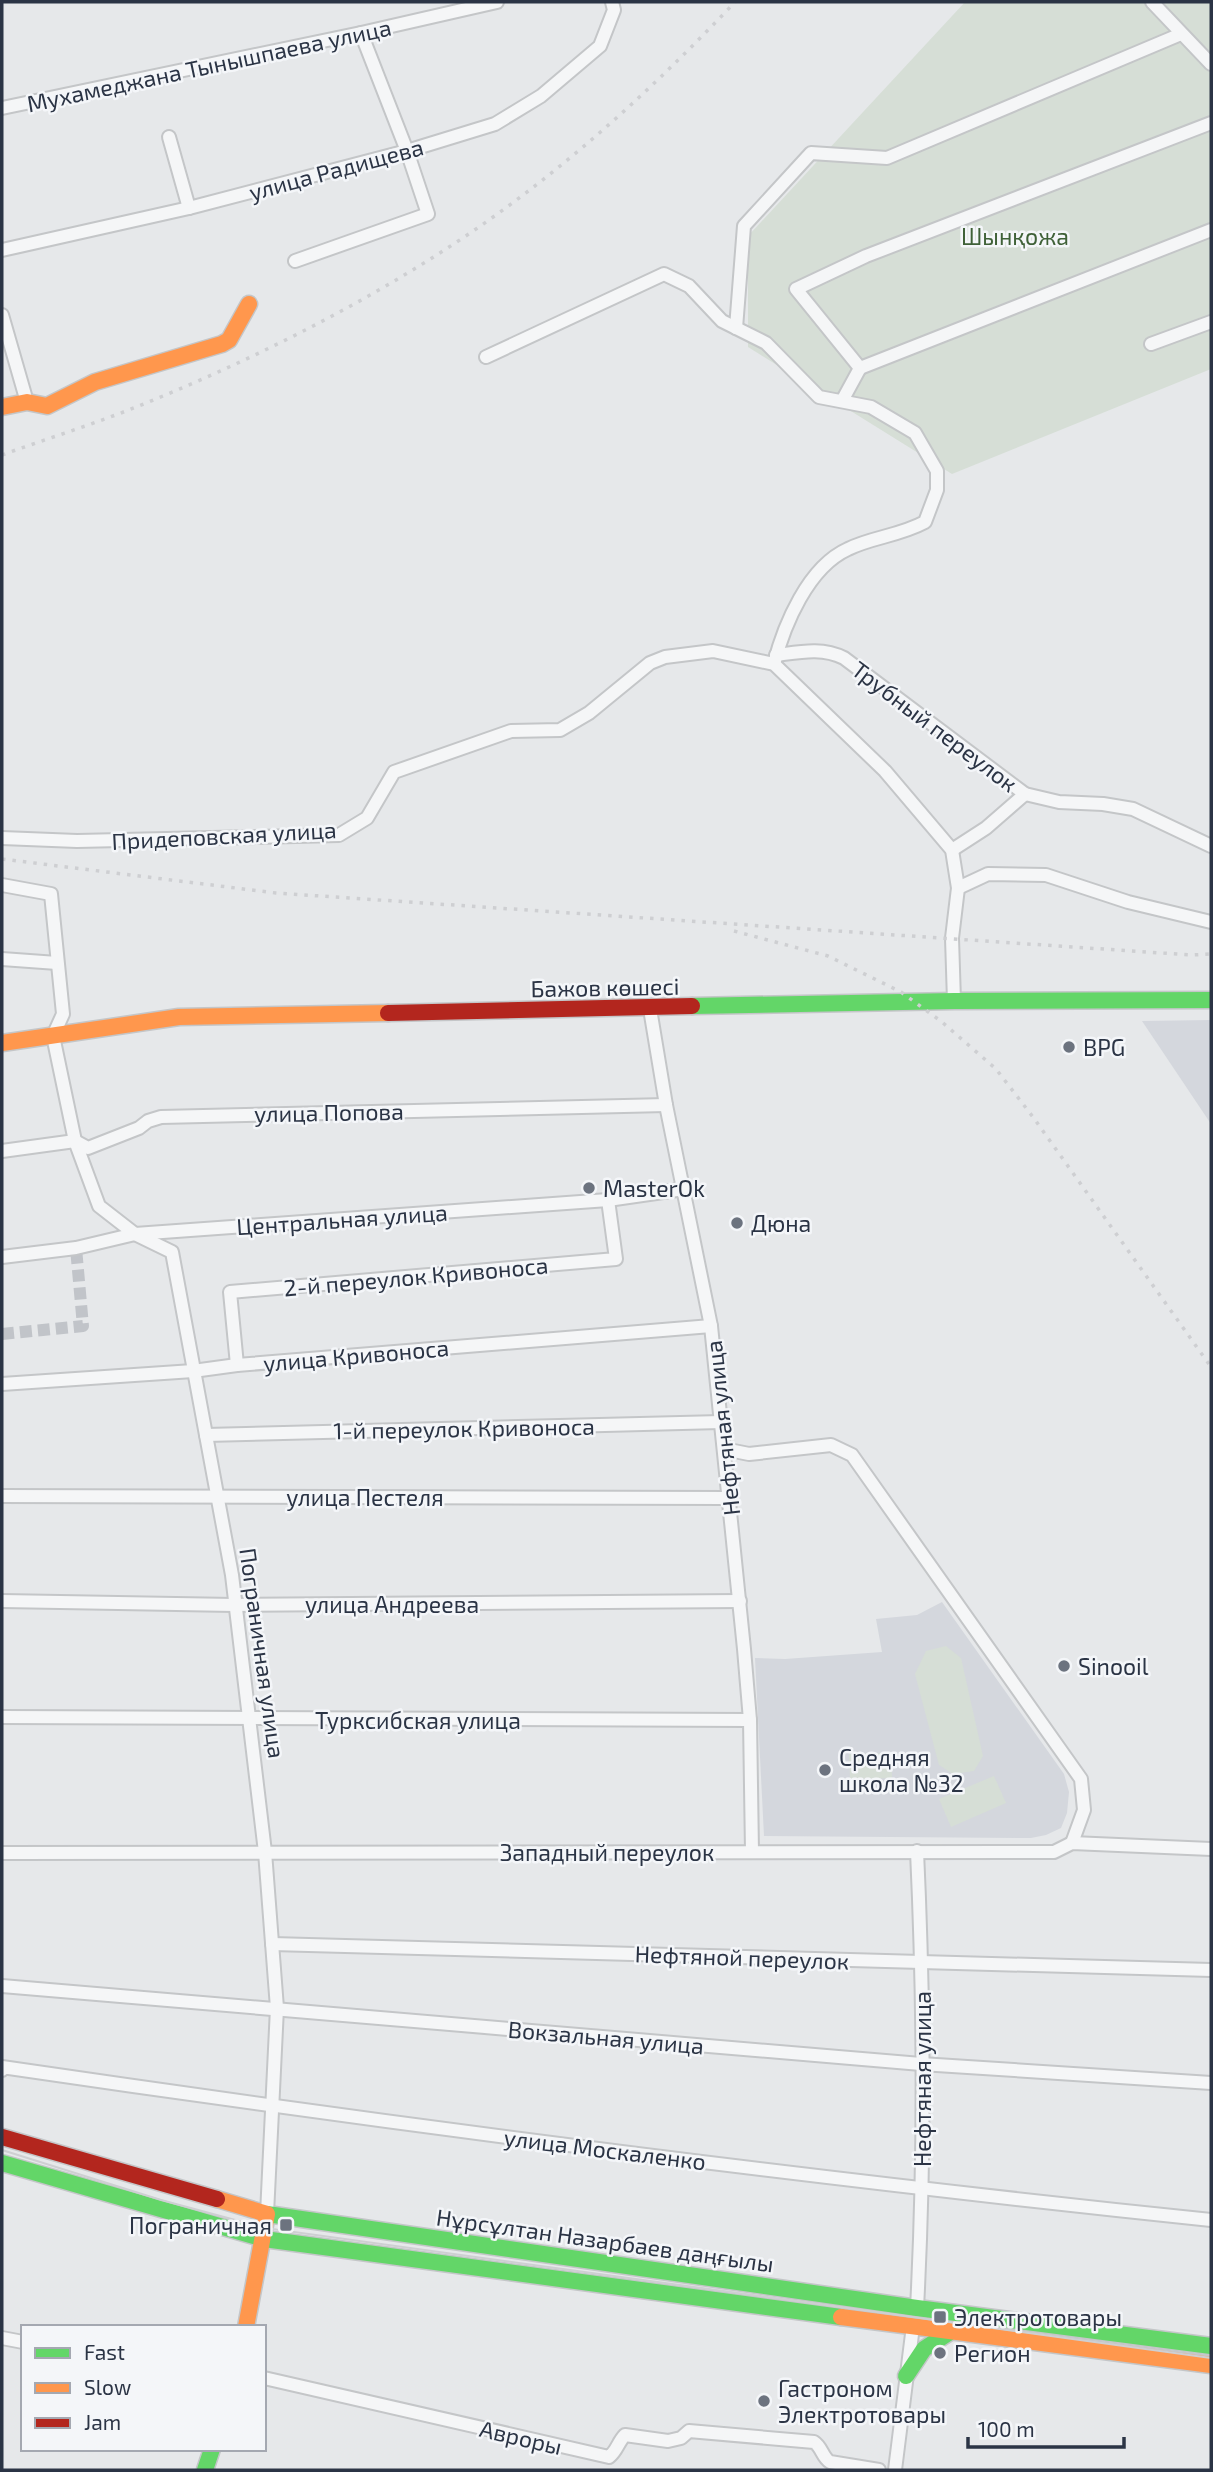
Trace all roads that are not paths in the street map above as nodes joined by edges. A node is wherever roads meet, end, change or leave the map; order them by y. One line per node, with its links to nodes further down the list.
1 (498, 2): 4 (street, Мухамеджана Тынышпаева улица)
2 (612, 2): 10 (street, улица Радищева)
3 (1152, 2): 5 (street)
4 (361, 33): 7 (street, Мухамеджана Тынышпаева улица); 10 (street)
5 (1181, 34): 6 (street); 18 (street)
6 (1211, 64)
7 (2, 108)
8 (1211, 123): 21 (street)
9 (169, 136): 11 (street)
10 (407, 151): 11 (street, улица Радищева); 14 (street)
11 (189, 208): 13 (street, улица Радищева)
12 (1211, 230): 21 (street)
13 (2, 250)
14 (295, 261)
15 (249, 304): 23 (main road)
16 (2, 315): 23 (street)
17 (1211, 322): 19 (street)
18 (736, 328): 20 (street); 22 (street)
19 (1151, 344)
20 (486, 357)
21 (860, 368): 22 (street)
22 (842, 401): 25 (street)
23 (27, 402): 24 (main road)
24 (2, 407)
25 (775, 659): 26 (street, Трубный переулок); 27 (street, Придеповская улица); 29 (street)
26 (1025, 794): 28 (street, Трубный переулок); 29 (street)
27 (2, 838)
28 (1211, 846)
29 (952, 849): 31 (street)
30 (2, 885): 34 (street)
31 (958, 888): 32 (street); 36 (street)
32 (1211, 922)
33 (2, 959): 34 (street)
34 (57, 963): 38 (street)
35 (1211, 1000): 36 (main road, Бажов көшесі)
36 (954, 1001): 37 (main road, Бажов көшесі)
37 (650, 1009): 38 (main road, Бажов көшесі); 40 (street, Нефтяная улица)
38 (53, 1036): 39 (main road, Бажов көшесі); 41 (street, Пограничная улица)
39 (2, 1043)
40 (666, 1105): 41 (street, улица Попова); 43 (street, Нефтяная улица)
41 (75, 1141): 42 (street, улица Попова); 45 (street, Пограничная улица)
42 (2, 1151)
43 (684, 1189): 44 (street, Центральная улица); 47 (street, Нефтяная улица)
44 (608, 1200): 45 (street, Центральная улица); 48 (street, 2-й переулок Кривоноса)
45 (135, 1234): 46 (street, Центральная улица); 49 (street, Пограничная улица)
46 (2, 1257)
47 (711, 1325): 48 (street, улица Кривоноса); 51 (street, Нефтяная улица)
48 (237, 1365): 49 (street, улица Кривоноса)
49 (193, 1371): 50 (street, улица Кривоноса); 52 (street, Пограничная улица)
50 (2, 1384)
51 (721, 1422): 52 (street, 1-й переулок Кривоноса); 53 (street, Нефтяная улица)
52 (206, 1435): 55 (street, Пограничная улица)
53 (724, 1449): 56 (street, Нефтяная улица); 63 (street)
54 (2, 1496): 55 (street, улица Пестеля)
55 (216, 1497): 56 (street, улица Пестеля); 59 (street, Пограничная улица)
56 (728, 1499): 58 (street, Нефтяная улица)
57 (2, 1601): 59 (street, улица Андреева)
58 (740, 1601): 59 (street, улица Андреева); 62 (street, Нефтяная улица)
59 (234, 1605): 61 (street, Пограничная улица)
60 (2, 1717): 61 (street, Турксибская улица)
61 (250, 1719): 62 (street, Турксибская улица); 66 (street, Пограничная улица)
62 (750, 1720): 67 (street, Нефтяная улица)
63 (1072, 1843): 64 (street, Западный переулок); 65 (street, Западный переулок)
64 (1211, 1849)
65 (917, 1851): 67 (street, Западный переулок); 70 (street, Нефтяная улица)
66 (265, 1852): 67 (street, Западный переулок); 68 (street, Западный переулок); 69 (street, Пограничная улица)
67 (752, 1852)
68 (2, 1853)
69 (272, 1944): 70 (street, Нефтяной переулок); 73 (street, Пограничная улица)
70 (922, 1962): 71 (street, Нефтяной переулок); 74 (street, Нефтяная улица)
71 (1211, 1970)
72 (2, 1986): 73 (street, Вокзальная улица)
73 (277, 2008): 74 (street, Вокзальная улица); 77 (street, Пограничная улица)
74 (921, 2064): 76 (street, Вокзальная улица); 80 (street, Нефтяная улица)
75 (2, 2070): 77 (street, улица Москаленко)
76 (1211, 2083)
77 (272, 2107): 80 (street, улица Москаленко); 81 (street, Пограничная улица)
78 (2, 2137): 81 (main road, Нұрсұлтан Назарбаев даңғылы)
79 (2, 2163): 83 (main road, Нұрсұлтан Назарбаев даңғылы)
80 (923, 2190): 82 (street, улица Москаленко); 84 (street, Нефтяная улица)
81 (267, 2214): 83 (main road, Пограничная улица); 84 (main road, Нұрсұлтан Назарбаев даңғылы)
82 (1211, 2220)
83 (264, 2238): 85 (main road, Пограничная улица); 86 (main road, Нұрсұлтан Назарбаев даңғылы)
84 (917, 2308): 86 (main road); 90 (main road, Нұрсұлтан Назарбаев даңғылы)
85 (246, 2325)
86 (913, 2326): 87 (main road, Нұрсұлтан Назарбаев даңғылы); 92 (street)
87 (950, 2332): 91 (main road, Нұрсұлтан Назарбаев даңғылы); 92 (main road)
88 (2, 2338): 89 (street)
89 (21, 2342)
90 (1211, 2346)
91 (1211, 2365)
92 (906, 2376): 97 (street)
93 (266, 2378): 96 (street, Авроры)
94 (211, 2451): 95 (main road)
95 (205, 2470)
96 (879, 2470)
97 (895, 2470)

